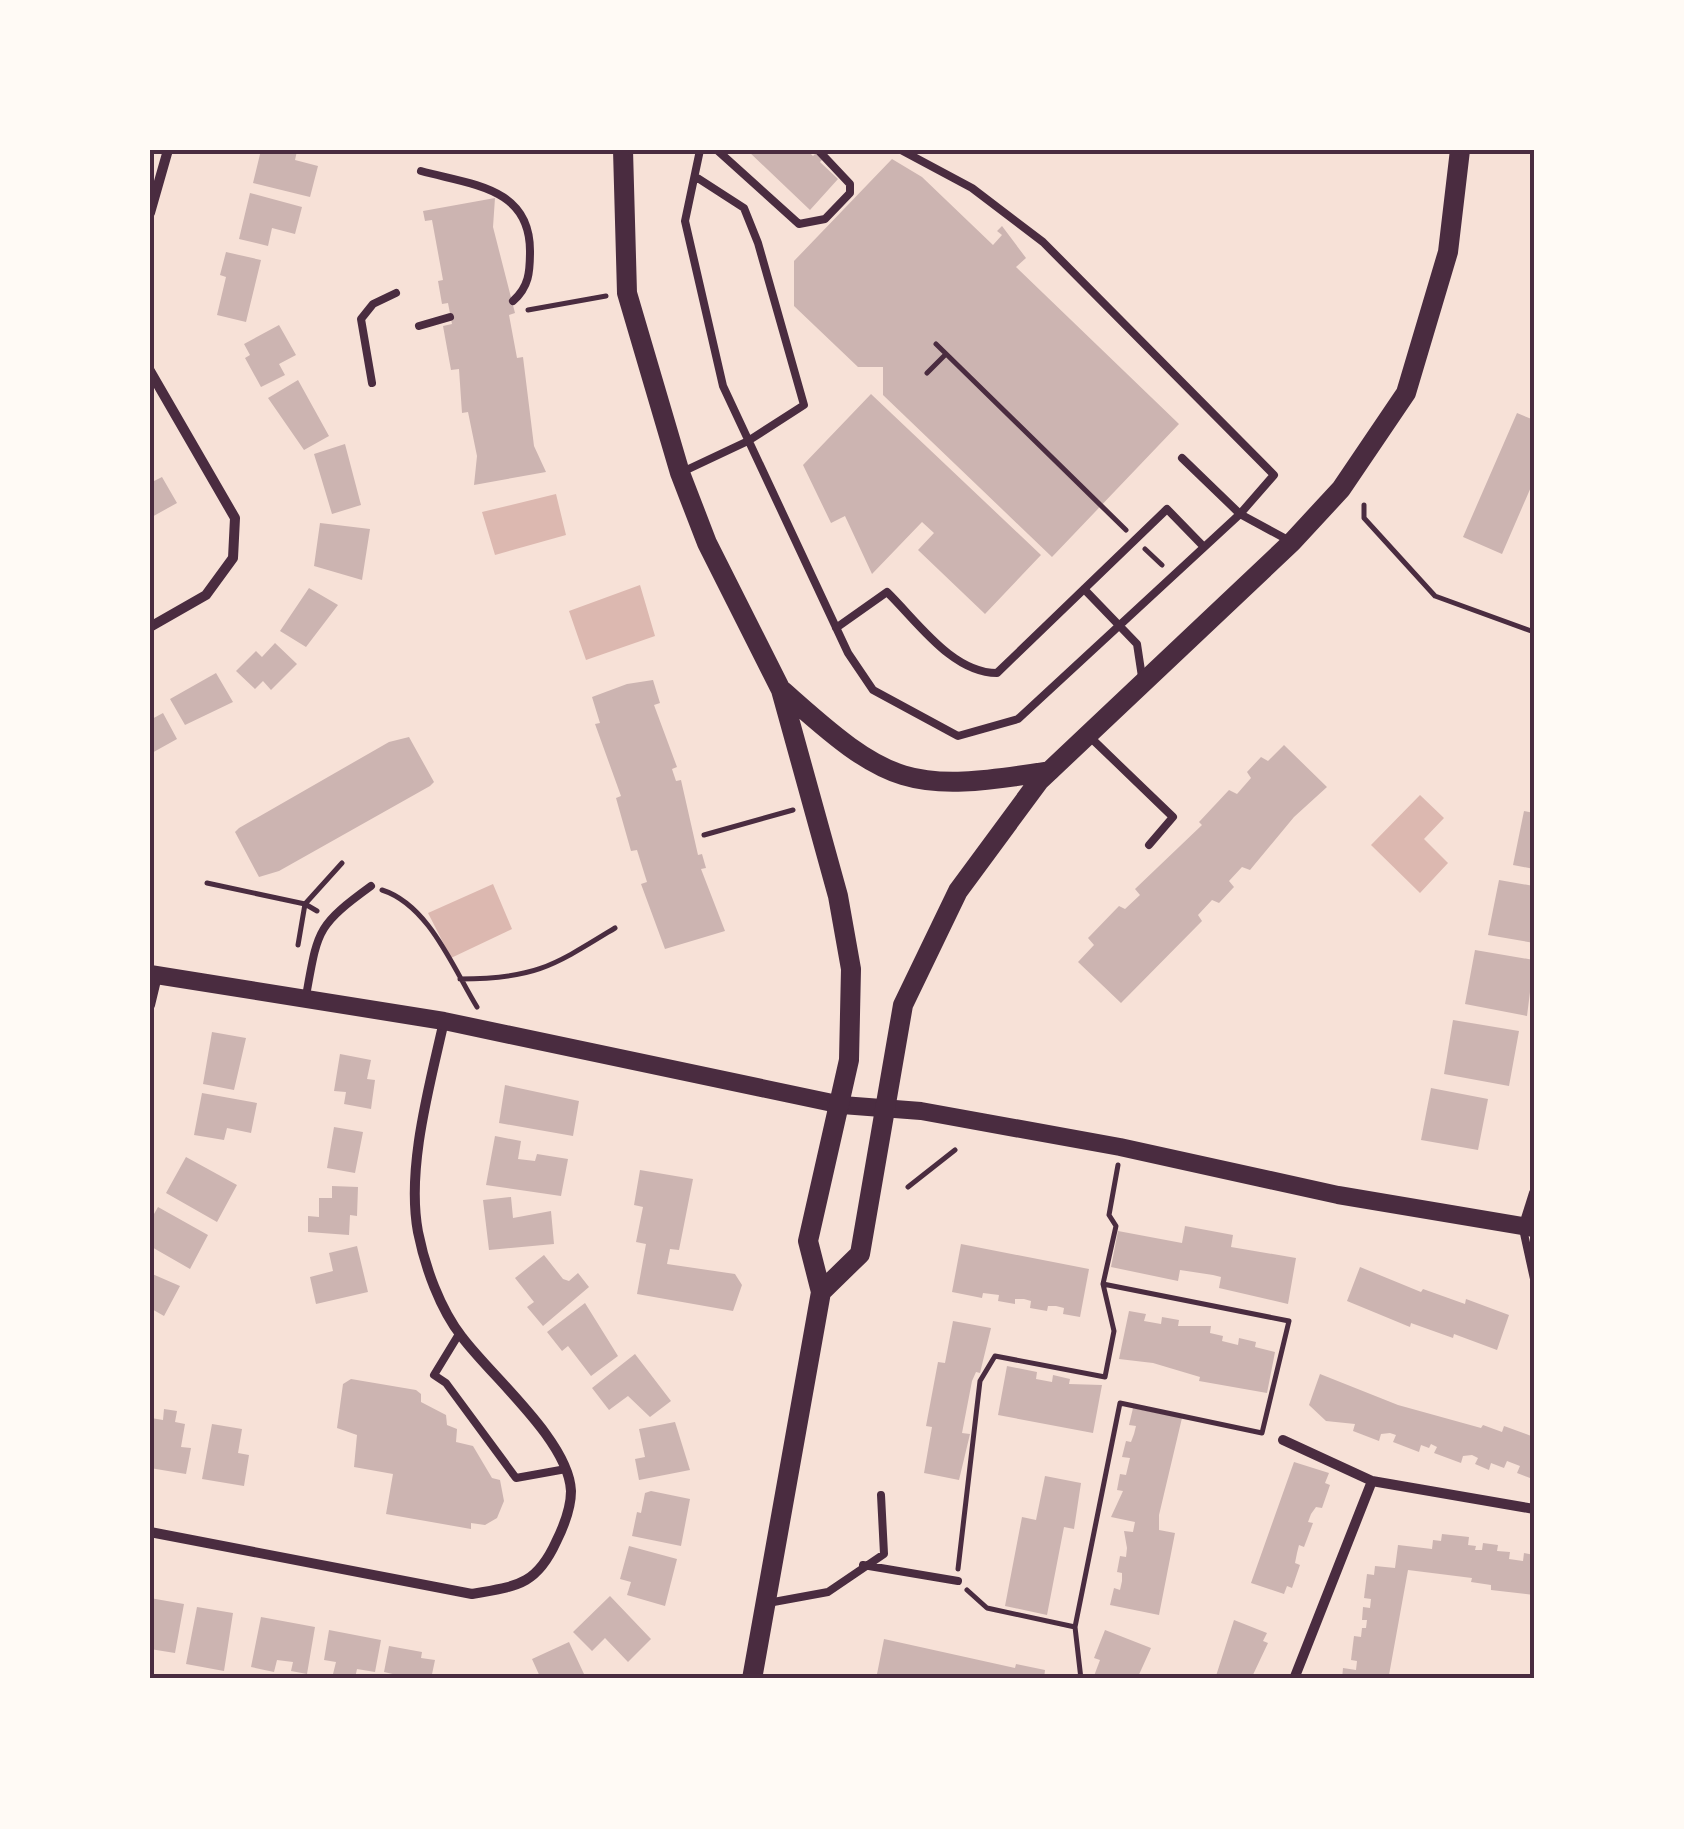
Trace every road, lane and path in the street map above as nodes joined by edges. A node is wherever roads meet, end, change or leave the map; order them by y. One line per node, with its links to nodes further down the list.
1 (168, 150): 10 (street)
2 (622, 150): 11 (main road)
3 (700, 150): 9 (lane)
4 (717, 150): 5 (lane)
5 (818, 150)
6 (901, 150): 26 (lane)
7 (1460, 150): 28 (main road)
8 (422, 171): 13 (lane)
9 (696, 177): 22 (lane); 22 (lane)
10 (150, 213)
11 (627, 292): 14 (path); 24 (main road)
12 (396, 293): 21 (lane)
13 (513, 301)
14 (525, 310)
15 (450, 316): 16 (lane)
16 (419, 326)
17 (936, 344): 18 (path)
18 (946, 354): 20 (path); 27 (path)
19 (150, 371): 33 (street)
20 (927, 374)
21 (372, 383)
22 (748, 441): 24 (lane); 34 (lane)
23 (1182, 458): 26 (lane)
24 (680, 473): 37 (main road)
25 (1364, 506): 35 (path)
26 (1240, 514): 28 (lane); 29 (lane)
27 (1136, 540): 29 (lane); 30 (path); 31 (lane)
28 (1292, 542): 36 (main road)
29 (1204, 547): 30 (lane)
30 (1173, 576): 32 (lane)
31 (1084, 589): 32 (lane); 34 (lane)
32 (1120, 626): 34 (lane); 36 (lane)
33 (150, 627)
34 (836, 628)
35 (1534, 632)
36 (1142, 684): 38 (main road)
37 (781, 690): 39 (main road); 53 (main road)
38 (1088, 736): 39 (main road); 42 (lane)
39 (1050, 771): 54 (main road)
40 (801, 808): 41 (path)
41 (704, 835)
42 (1148, 845)
43 (207, 883): 45 (path)
44 (371, 886): 45 (lane); 48 (path)
45 (328, 918): 49 (lane)
46 (615, 928): 48 (path)
47 (154, 975): 49 (street); 50 (street)
48 (460, 979): 52 (path)
49 (305, 1000): 51 (street)
50 (150, 1004)
51 (444, 1021): 52 (street); 63 (street)
52 (491, 1030): 53 (street)
53 (842, 1104): 54 (street); 62 (main road)
54 (883, 1108): 55 (street); 62 (main road)
55 (1120, 1147): 59 (street); 61 (path)
56 (955, 1150): 57 (path)
57 (908, 1186)
58 (1534, 1192): 59 (street)
59 (1529, 1228): 60 (lane)
60 (1534, 1278)
61 (1102, 1284): 71 (path); 73 (path)
62 (821, 1292): 72 (main road)
63 (459, 1334): 65 (street); 65 (lane)
64 (1283, 1440): 66 (street)
65 (566, 1469): 69 (street)
66 (1372, 1480): 68 (street); 76 (street)
67 (881, 1495): 70 (lane)
68 (1534, 1509)
69 (150, 1532)
70 (863, 1564): 71 (lane); 72 (lane)
71 (958, 1581): 73 (path)
72 (768, 1602): 74 (main road)
73 (1075, 1627): 75 (path)
74 (752, 1679)
75 (1081, 1679)
76 (1294, 1679)

